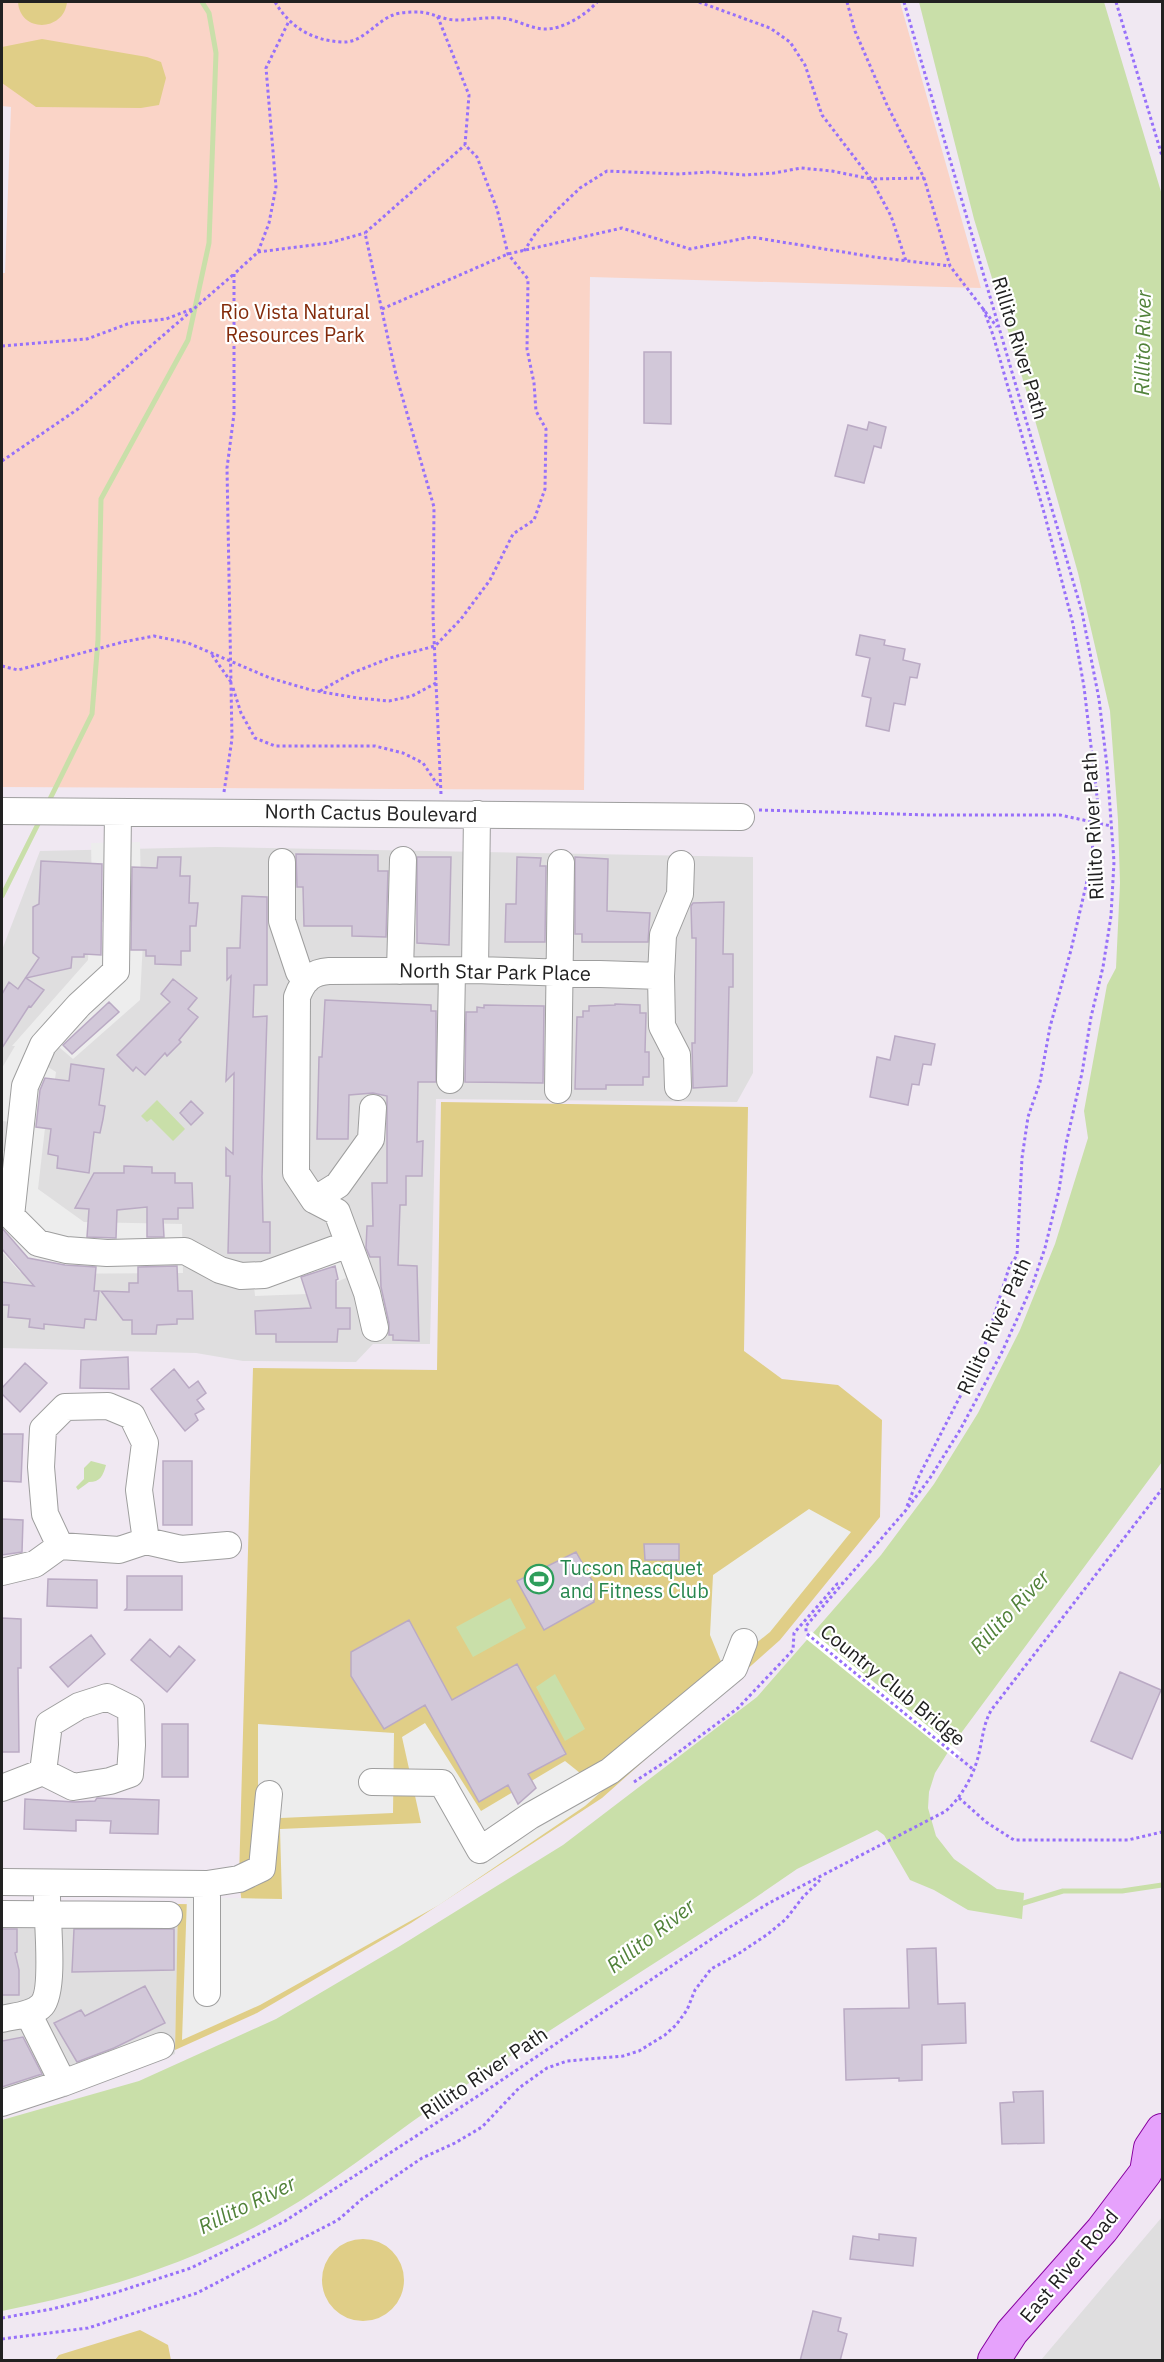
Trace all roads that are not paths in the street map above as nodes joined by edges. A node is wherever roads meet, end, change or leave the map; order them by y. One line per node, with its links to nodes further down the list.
1 (2, 811): 2 (street, North Cactus Boulevard)
2 (118, 813): 3 (street, North Cactus Boulevard); 19 (street)
3 (477, 814): 4 (street, North Cactus Boulevard); 10 (street)
4 (741, 817)
5 (402, 860): 9 (street)
6 (282, 862): 12 (street)
7 (561, 863): 11 (street)
8 (681, 864): 13 (street)
9 (400, 971): 10 (street, North Star Park Place); 12 (street, North Star Park Place)
10 (463, 971): 11 (street, North Star Park Place); 14 (street)
11 (560, 972): 13 (street, North Star Park Place); 16 (street)
12 (312, 974): 18 (street)
13 (661, 975): 15 (street)
14 (450, 1080)
15 (678, 1087)
16 (558, 1090)
17 (374, 1108): 18 (street)
18 (314, 1200): 20 (street)
19 (335, 1249)
20 (375, 1328)
21 (146, 1541): 22 (street); 23 (street); 23 (street)
22 (228, 1545)
23 (60, 1546): 24 (street)
24 (2, 1572)
25 (744, 1641): 27 (street)
26 (43, 1772): 28 (street)
27 (372, 1782)
28 (2, 1788)
29 (269, 1794): 32 (street)
30 (2, 1882): 31 (street)
31 (46, 1883): 32 (street); 33 (street)
32 (207, 1884): 36 (street)
33 (47, 1913): 34 (street); 35 (street); 37 (street)
34 (2, 1914)
35 (169, 1915)
36 (207, 1993)
37 (28, 2013): 38 (street); 40 (street)
38 (2, 2019)
39 (161, 2046): 40 (street)
40 (63, 2083): 41 (street)
41 (2, 2103)
42 (1162, 2130): 43 (main road, East River Road)
43 (1154, 2169): 44 (main road, East River Road)
44 (994, 2361)

